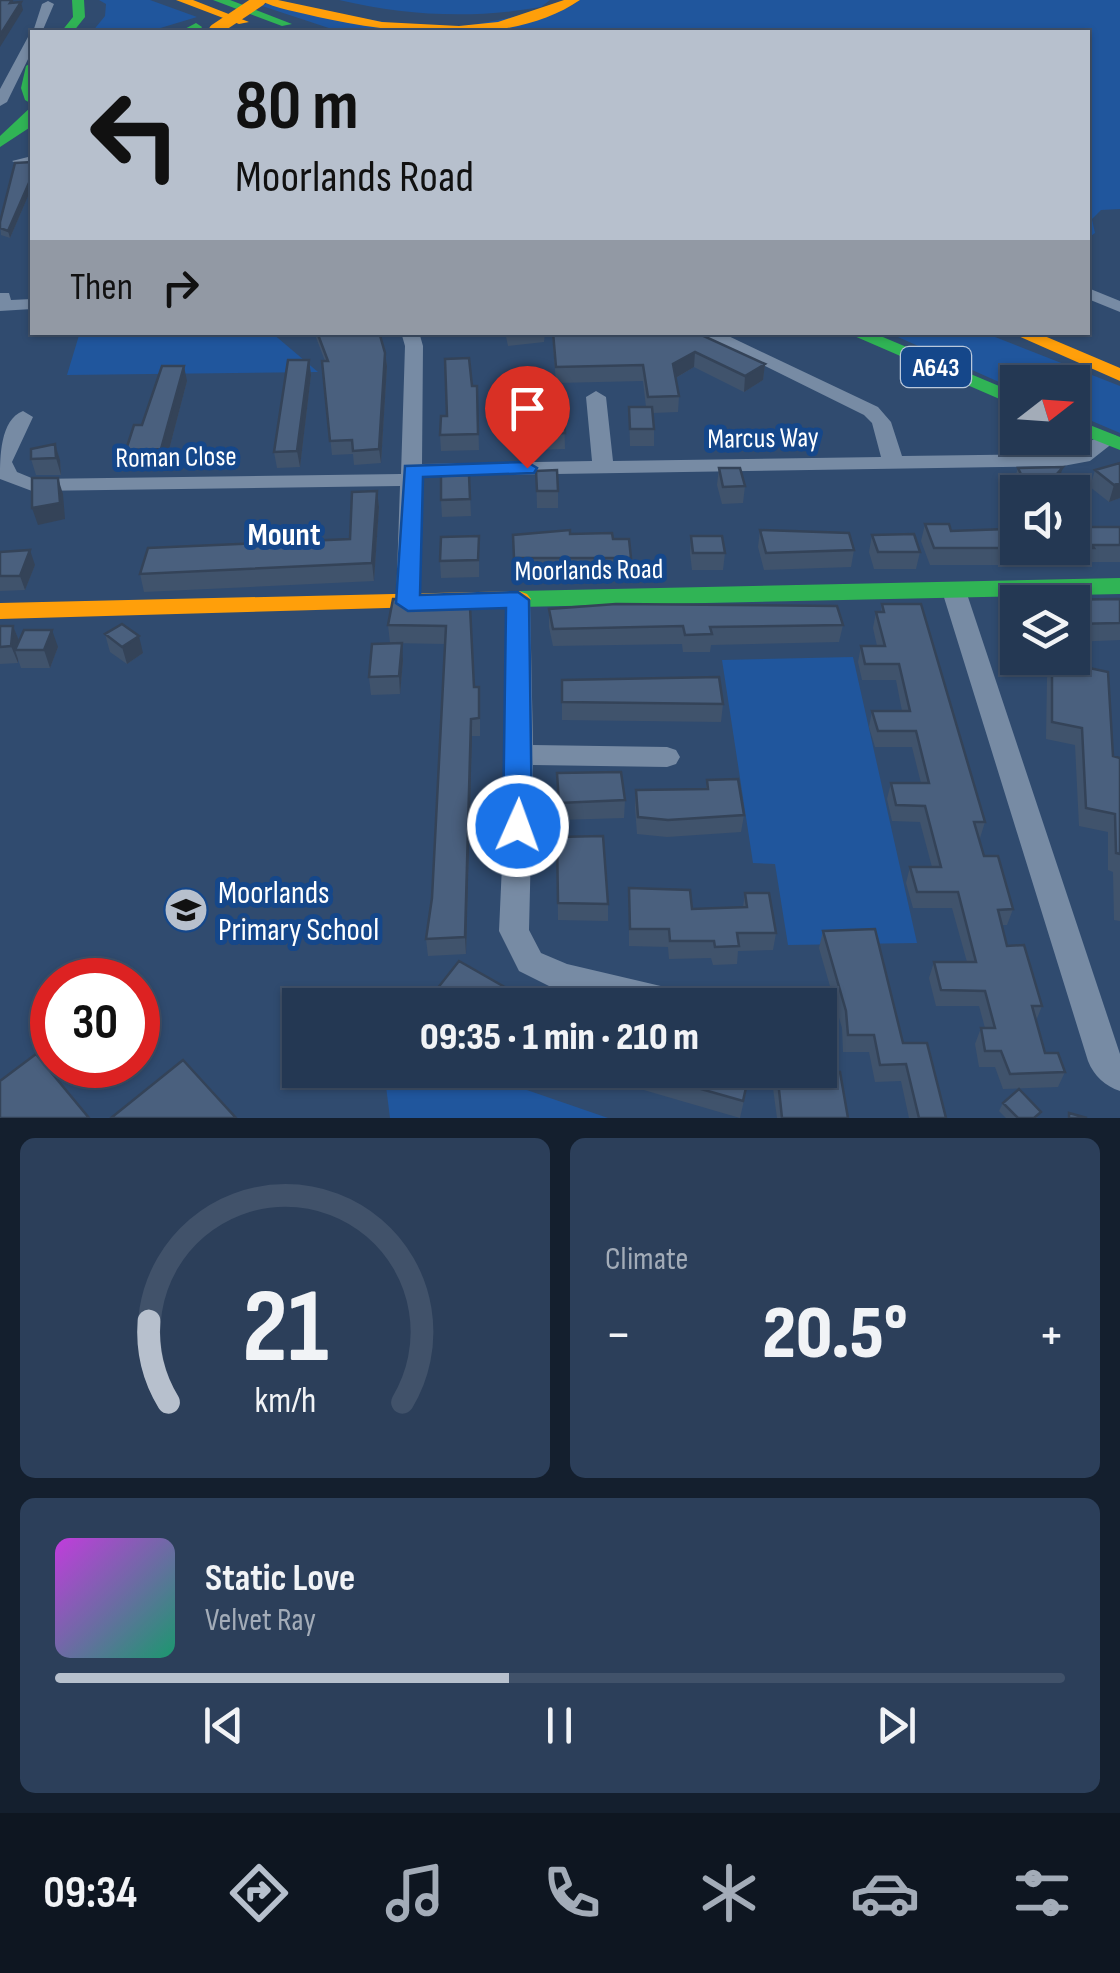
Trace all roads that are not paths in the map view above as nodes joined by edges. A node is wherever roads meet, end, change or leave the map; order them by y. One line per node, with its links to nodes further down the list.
1 (78, 0): 9 (main road)
2 (182, 0): 11 (main road)
3 (219, 0): 12 (main road)
4 (238, 0): 10 (main road)
5 (262, 0): 6 (main road); 10 (main road, bridge)
6 (574, 0)
7 (48, 4): 8 (street)
8 (37, 30)
9 (69, 30)
10 (202, 30)
11 (264, 30)
12 (302, 30)
13 (30, 44): 14 (street)
14 (0, 102)
15 (24, 127): 16 (main road); 17 (main road)
16 (0, 143)
17 (17, 160)
18 (1090, 295): 21 (street)
19 (3, 297): 20 (street)
20 (30, 304)
21 (1120, 307)
22 (410, 335): 36 (street)
23 (711, 335): 34 (street)
24 (861, 335): 29 (main road, A643)
25 (1025, 335): 28 (main road)
26 (1085, 335): 27 (main road)
27 (1120, 349)
28 (1120, 374)
29 (1000, 393)
30 (596, 396): 35 (street)
31 (24, 417): 36 (street, Roman Close)
32 (1090, 432): 33 (main road)
33 (1114, 442): 34 (street, Marcus Way)
34 (893, 462): 35 (street, Marcus Way)
35 (603, 467): 36 (street, Marcus Way)
36 (412, 475): 40 (street)
37 (1120, 586): 38 (main road, Moorlands Road)
38 (954, 591): 39 (main road, Moorlands Road); 45 (street)
39 (518, 600): 40 (main road, Moorlands Road); 42 (street)
40 (408, 603): 41 (main road, Moorlands Road)
41 (0, 611)
42 (520, 755): 43 (street); 44 (street)
43 (667, 757)
44 (609, 988)
45 (1120, 1076)

